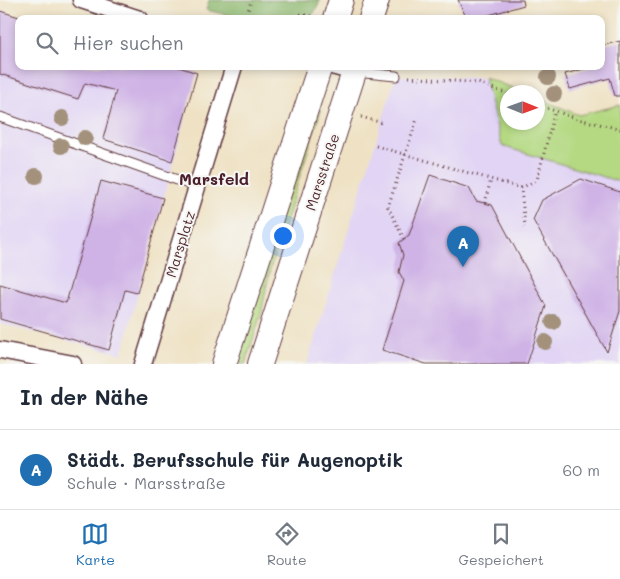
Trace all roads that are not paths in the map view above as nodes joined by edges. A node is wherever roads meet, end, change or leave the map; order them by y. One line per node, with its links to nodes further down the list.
1 (81, 0): 4 (street)
2 (341, 0): 5 (main road)
3 (377, 0): 6 (main road)
4 (128, 15)
5 (336, 15)
6 (372, 15)
7 (233, 70): 13 (street, Marsplatz)
8 (319, 70): 17 (main road)
9 (347, 70): 18 (main road, Marsstraße)
10 (360, 70): 11 (lane)
11 (396, 76)
12 (0, 117): 13 (lane)
13 (197, 187): 16 (street, Marsplatz)
14 (0, 350): 15 (street)
15 (73, 364)
16 (143, 364)
17 (224, 364)
18 (260, 364)

